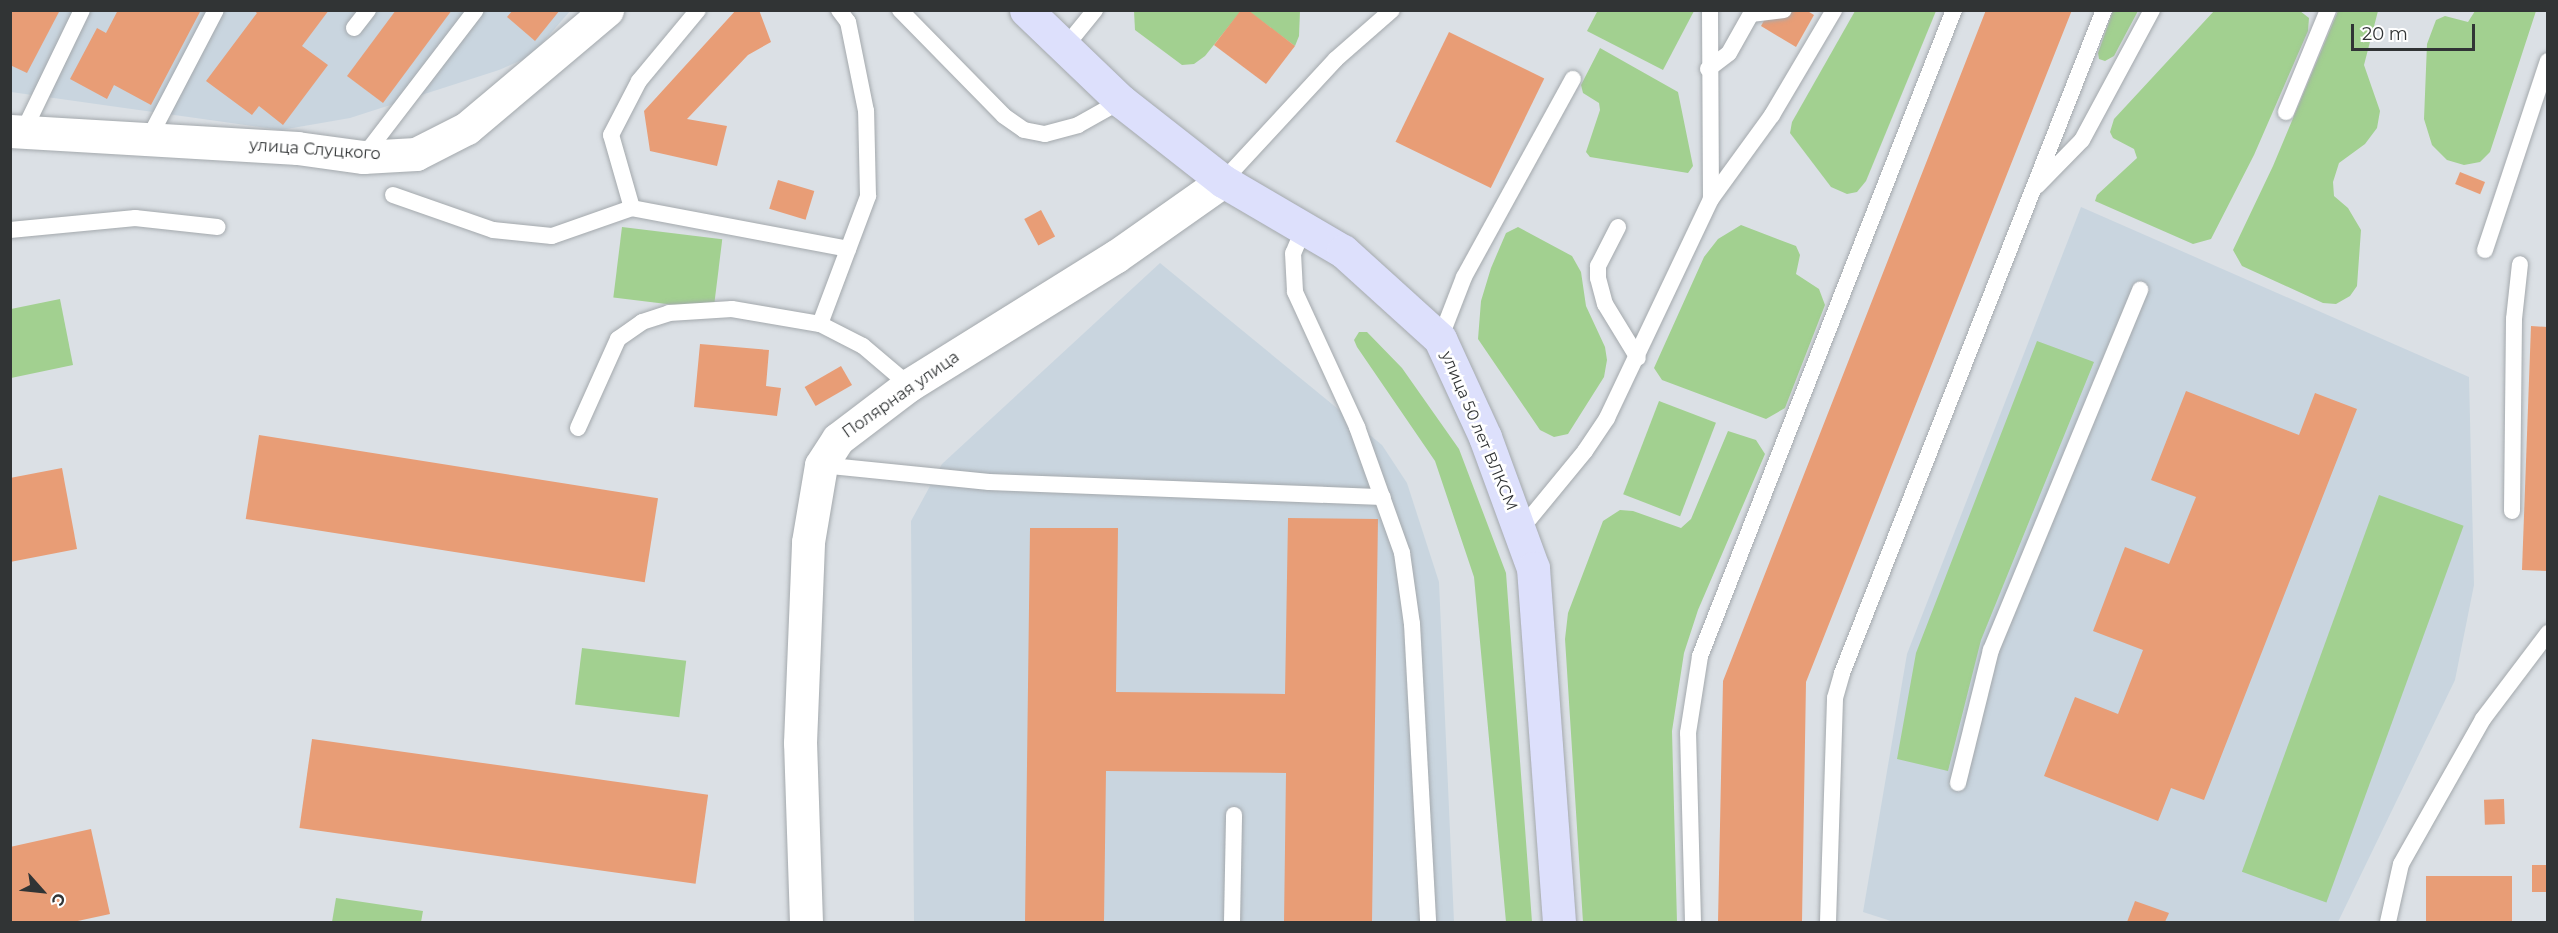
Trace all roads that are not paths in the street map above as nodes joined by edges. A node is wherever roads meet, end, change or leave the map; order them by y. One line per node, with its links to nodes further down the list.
1 (82, 10): 26 (lane)
2 (216, 10): 27 (lane)
3 (368, 10): 19 (lane)
4 (476, 10): 28 (lane)
5 (607, 10): 28 (street, улица Слуцкого)
6 (698, 10): 33 (lane)
7 (839, 10): 38 (lane)
8 (900, 10): 24 (lane)
9 (1026, 10): 20 (main road, улица 50 лет ВЛКСМ)
10 (1095, 10): 20 (lane)
11 (1392, 10): 29 (lane)
12 (1710, 10): 22 (lane)
13 (1784, 10): 22 (lane)
14 (1834, 10): 32 (lane)
15 (1954, 10): 58 (lane)
16 (2104, 10): 30 (lane)
17 (2152, 10): 30 (lane)
18 (2328, 10): 25 (lane)
19 (354, 28)
20 (1065, 47): 24 (main road, улица 50 лет ВЛКСМ)
21 (2547, 61): 39 (lane)
22 (1708, 69): 32 (lane)
23 (1573, 79): 43 (lane)
24 (1121, 100): 29 (main road, улица 50 лет ВЛКСМ)
25 (2286, 112)
26 (15, 127): 27 (street, улица Слуцкого)
27 (149, 138): 28 (street, улица Слуцкого)
28 (363, 157)
29 (1223, 181): 37 (main road, улица 50 лет ВЛКСМ); 45 (street, Полярная улица)
30 (2031, 192): 59 (lane)
31 (393, 195): 33 (lane)
32 (1712, 199): 44 (lane)
33 (632, 208): 38 (lane)
34 (218, 227): 36 (lane)
35 (1618, 228): 44 (lane)
36 (10, 230)
37 (1303, 230): 43 (main road, улица 50 лет ВЛКСМ); 48 (lane)
38 (848, 249): 42 (lane)
39 (2486, 250)
40 (2520, 264): 49 (lane)
41 (2140, 290): 52 (lane)
42 (820, 324): 45 (lane); 46 (lane)
43 (1440, 339): 50 (main road, улица 50 лет ВЛКСМ)
44 (1638, 358): 50 (lane)
45 (909, 385): 47 (street, Полярная улица)
46 (578, 428)
47 (820, 465): 48 (lane); 54 (street, Полярная улица)
48 (1383, 497): 56 (lane)
49 (2512, 511)
50 (1521, 529): 57 (main road, улица 50 лет ВЛКСМ)
51 (2547, 633): 60 (lane)
52 (1958, 783)
53 (1234, 815): 55 (lane)
54 (806, 922)
55 (1232, 922)
56 (1428, 922)
57 (1559, 922)
58 (1693, 922)
59 (1828, 922)
60 (2388, 922)

